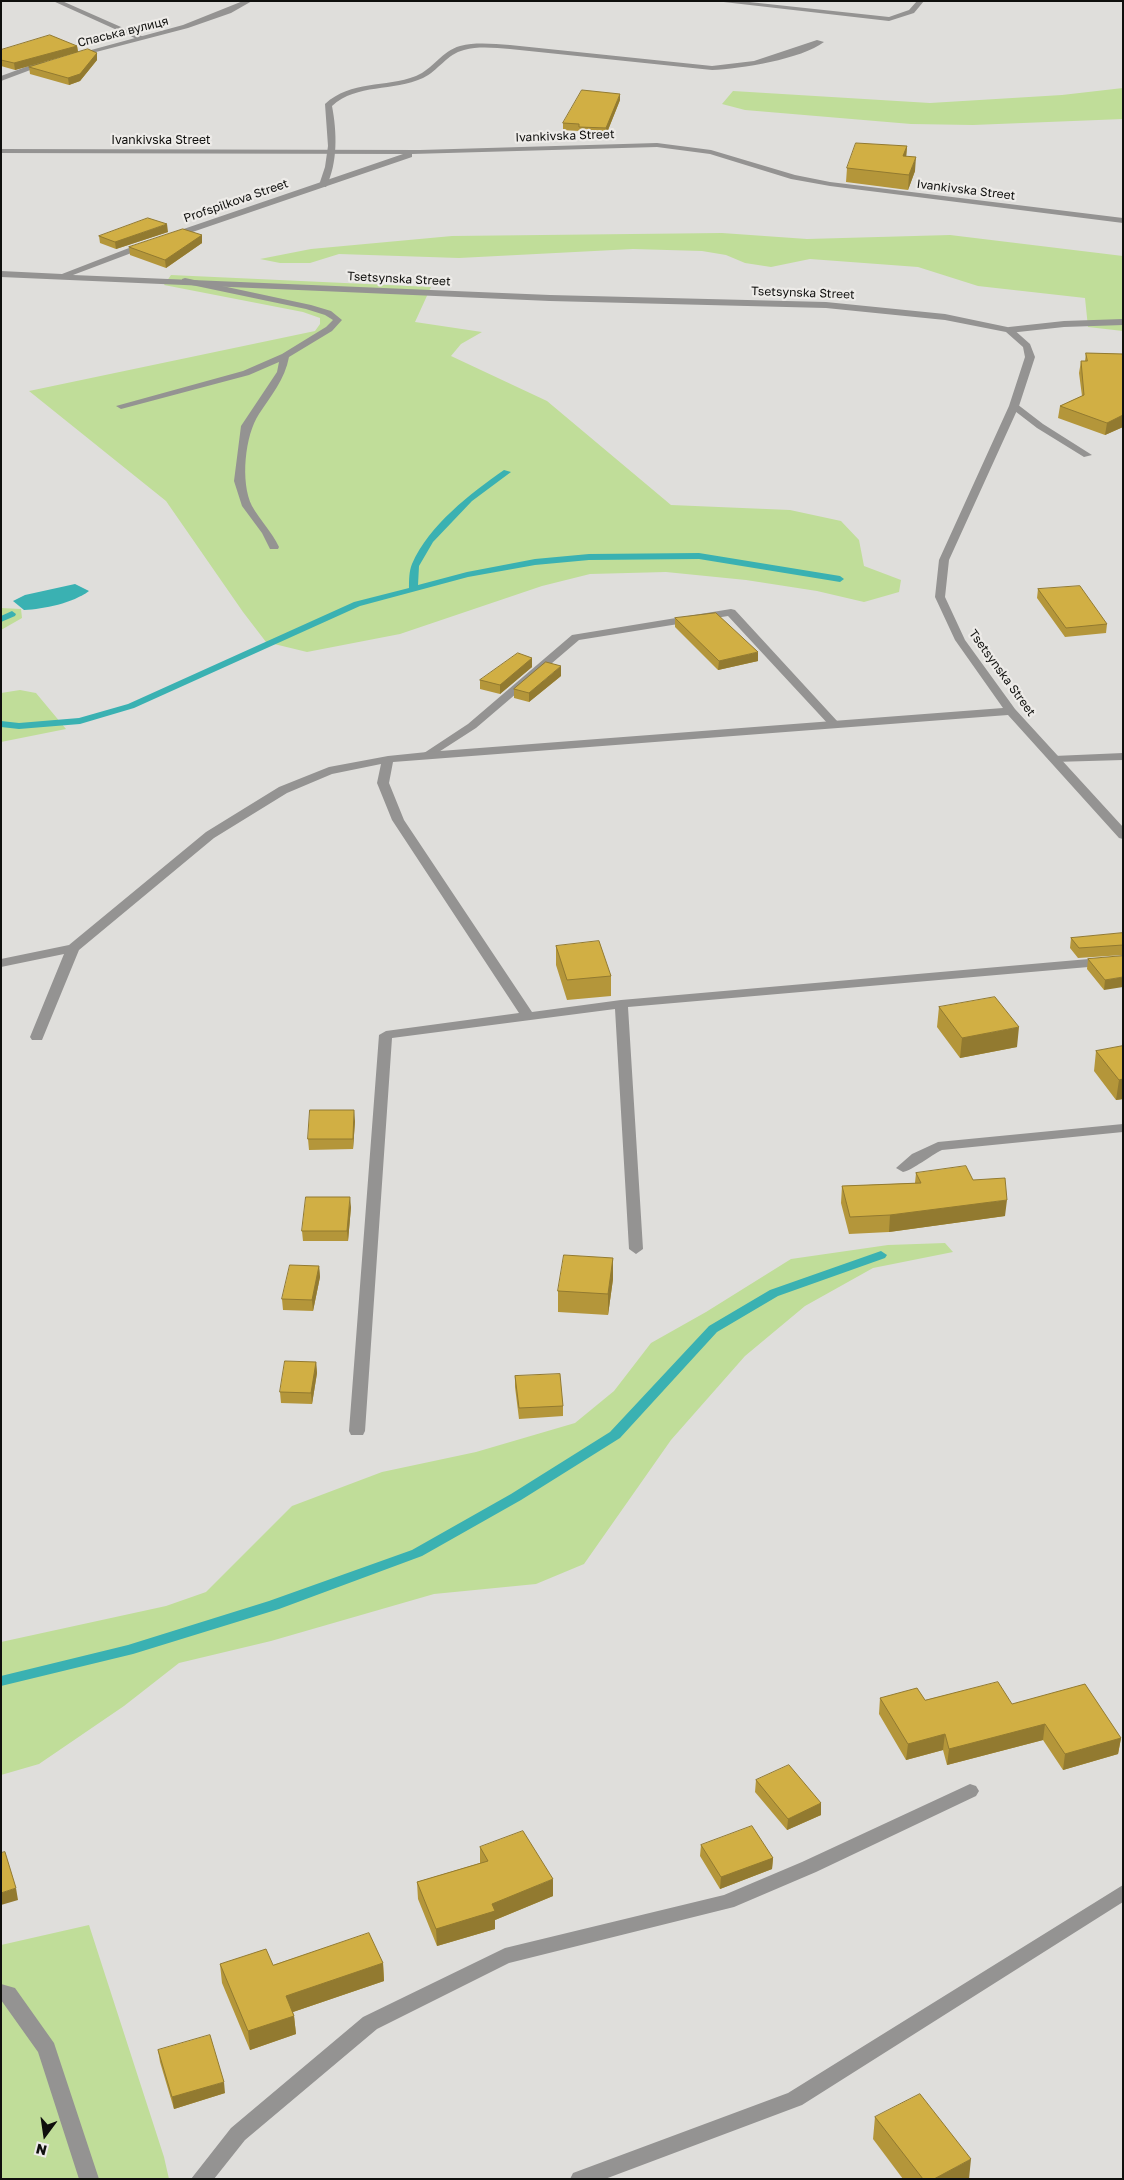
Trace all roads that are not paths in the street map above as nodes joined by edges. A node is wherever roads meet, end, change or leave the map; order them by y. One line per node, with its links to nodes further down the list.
1 (56, 1): 5 (street)
2 (249, 1): 5 (street, Спаська вулиця)
3 (718, 1): 4 (street)
4 (921, 1)
5 (142, 38): 7 (street, Спаська вулиця)
6 (820, 42): 11 (street)
7 (61, 59)
8 (52, 61): 9 (street)
9 (1, 78)
10 (1, 151): 11 (street, Ivankivska Street)
11 (329, 152): 12 (street, Ivankivska Street); 13 (street)
12 (420, 152): 13 (street, Profspilkova Street); 14 (street, Ivankivska Street)
13 (323, 185): 16 (street, Profspilkova Street)
14 (1123, 222)
15 (1, 274): 16 (street, Tsetsynska Street)
16 (60, 276): 17 (street, Tsetsynska Street)
17 (182, 281): 19 (street, Tsetsynska Street); 20 (street)
18 (1123, 322): 19 (street)
19 (1009, 330): 22 (street, Tsetsynska Street)
20 (285, 356): 21 (street); 24 (street)
21 (121, 406)
22 (1014, 406): 23 (street); 25 (street, Tsetsynska Street)
23 (1087, 455)
24 (274, 547)
25 (1011, 710): 26 (street); 30 (street, Tsetsynska Street)
26 (834, 724): 27 (street); 27 (street)
27 (427, 755): 29 (street)
28 (1123, 756): 30 (street)
29 (388, 759): 32 (street); 36 (street)
30 (1054, 759): 31 (street, Tsetsynska Street)
31 (1123, 834)
32 (72, 948): 34 (street); 37 (street)
33 (1123, 960): 35 (street)
34 (1, 962)
35 (621, 1004): 36 (street); 40 (street)
36 (527, 1015): 41 (street)
37 (36, 1037)
38 (1123, 1128): 39 (street)
39 (903, 1168)
40 (636, 1249)
41 (357, 1432)
42 (970, 1791): 46 (street)
43 (1123, 1892): 47 (street)
44 (1, 1992): 45 (street)
45 (89, 2179)
46 (202, 2179)
47 (580, 2179)

